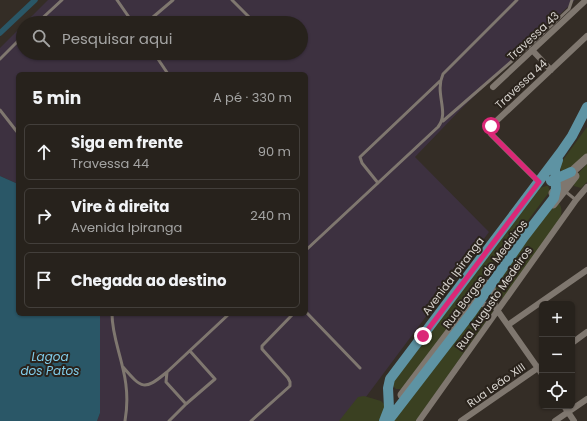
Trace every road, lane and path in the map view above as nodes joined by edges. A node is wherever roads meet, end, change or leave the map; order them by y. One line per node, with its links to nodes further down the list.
1 (62, 0): 8 (lane)
2 (117, 0): 9 (lane)
3 (173, 0): 10 (lane)
4 (232, 0): 11 (lane)
5 (516, 0): 19 (lane)
6 (572, 0): 23 (lane)
7 (586, 0): 14 (street, Travessa 43)
8 (45, 16)
9 (128, 16)
10 (154, 16)
11 (248, 16)
12 (587, 36): 17 (street, Travessa 44)
13 (16, 43): 15 (lane)
14 (532, 50): 17 (street); 20 (street, Travessa 43)
15 (0, 59)
16 (159, 60): 18 (lane)
17 (551, 70): 31 (street, Travessa 44)
18 (167, 72)
19 (440, 80): 23 (lane); 29 (lane)
20 (493, 87)
21 (587, 107): 25 (main road, Avenida Ipiranga)
22 (0, 110): 24 (lane)
23 (442, 122): 29 (lane)
24 (16, 130)
25 (561, 152): 30 (main road); 31 (main road, Avenida Ipiranga)
26 (587, 158): 28 (main road)
27 (587, 162): 36 (main road, Rua Borges de Medeiros)
28 (571, 172): 30 (main road)
29 (378, 183): 35 (lane)
30 (556, 184): 31 (main road); 36 (main road); 55 (main road, Rua Borges de Medeiros)
31 (537, 185): 54 (main road, Avenida Ipiranga)
32 (587, 187): 34 (street, Rua Augusto Medeiros)
33 (566, 192): 34 (lane)
34 (576, 200): 40 (street, Rua Augusto Medeiros)
35 (308, 248)
36 (507, 261): 38 (main road, Rua Borges de Medeiros)
37 (587, 270): 45 (street)
38 (492, 283): 39 (main road, Rua Borges de Medeiros); 40 (street)
39 (477, 304): 40 (street); 55 (main road); 64 (main road, Rua Borges de Medeiros)
40 (496, 309): 45 (street); 65 (street, Rua Augusto Medeiros)
41 (308, 314): 52 (lane)
42 (112, 316): 50 (lane)
43 (227, 316): 48 (lane)
44 (291, 316): 62 (lane)
45 (508, 325): 49 (street)
46 (587, 332): 47 (street)
47 (575, 341)
48 (190, 350): 53 (lane); 57 (lane)
49 (539, 365)
50 (122, 366): 53 (lane); 60 (lane)
51 (539, 367): 66 (street, Rua Leão XIII)
52 (360, 368)
53 (167, 372): 57 (lane)
54 (389, 384): 55 (main road); 63 (main road)
55 (402, 395): 63 (main road, Rua Borges de Medeiros)
56 (587, 399): 59 (street)
57 (186, 404): 61 (lane)
58 (566, 409): 59 (street)
59 (568, 412): 67 (street); 68 (street)
60 (125, 421)
61 (169, 421)
62 (251, 421)
63 (384, 421)
64 (388, 421)
65 (419, 421)
66 (461, 421)
67 (555, 421)
68 (574, 421)

